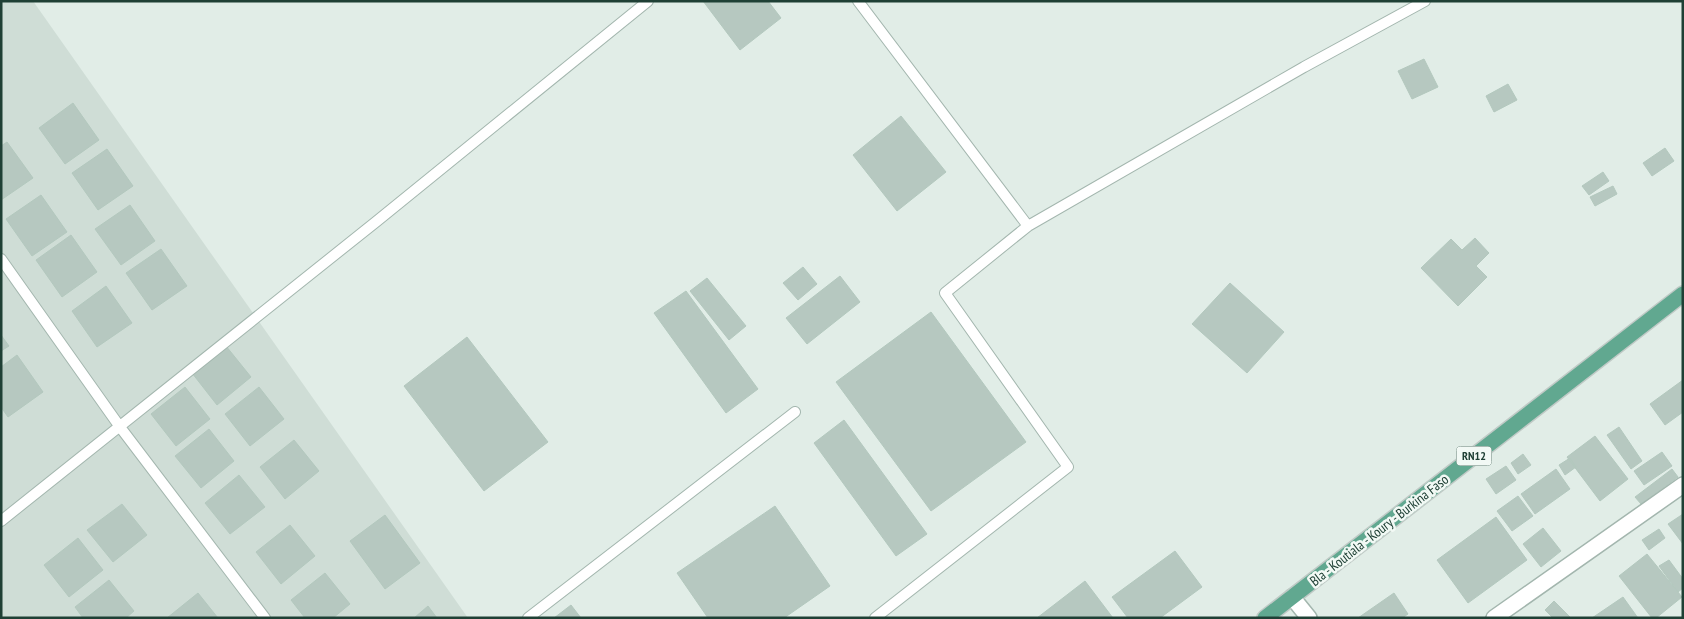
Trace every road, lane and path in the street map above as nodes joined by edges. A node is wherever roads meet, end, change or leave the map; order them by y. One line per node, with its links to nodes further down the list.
1 (648, 1): 8 (lane)
2 (858, 1): 4 (lane)
3 (1425, 1): 4 (lane)
4 (1028, 226): 14 (lane)
5 (1, 259): 8 (lane)
6 (1683, 294): 11 (main road, Bla - Koutiala - Koury - Burkina Faso / RN12)
7 (795, 412): 13 (lane)
8 (120, 427): 10 (lane); 12 (lane)
9 (1683, 485): 17 (street)
10 (1, 521)
11 (1292, 597): 15 (main road, Bla - Koutiala - Koury - Burkina Faso / RN12); 16 (street)
12 (265, 618)
13 (528, 618)
14 (874, 618)
15 (1265, 618)
16 (1309, 618)
17 (1494, 618)

